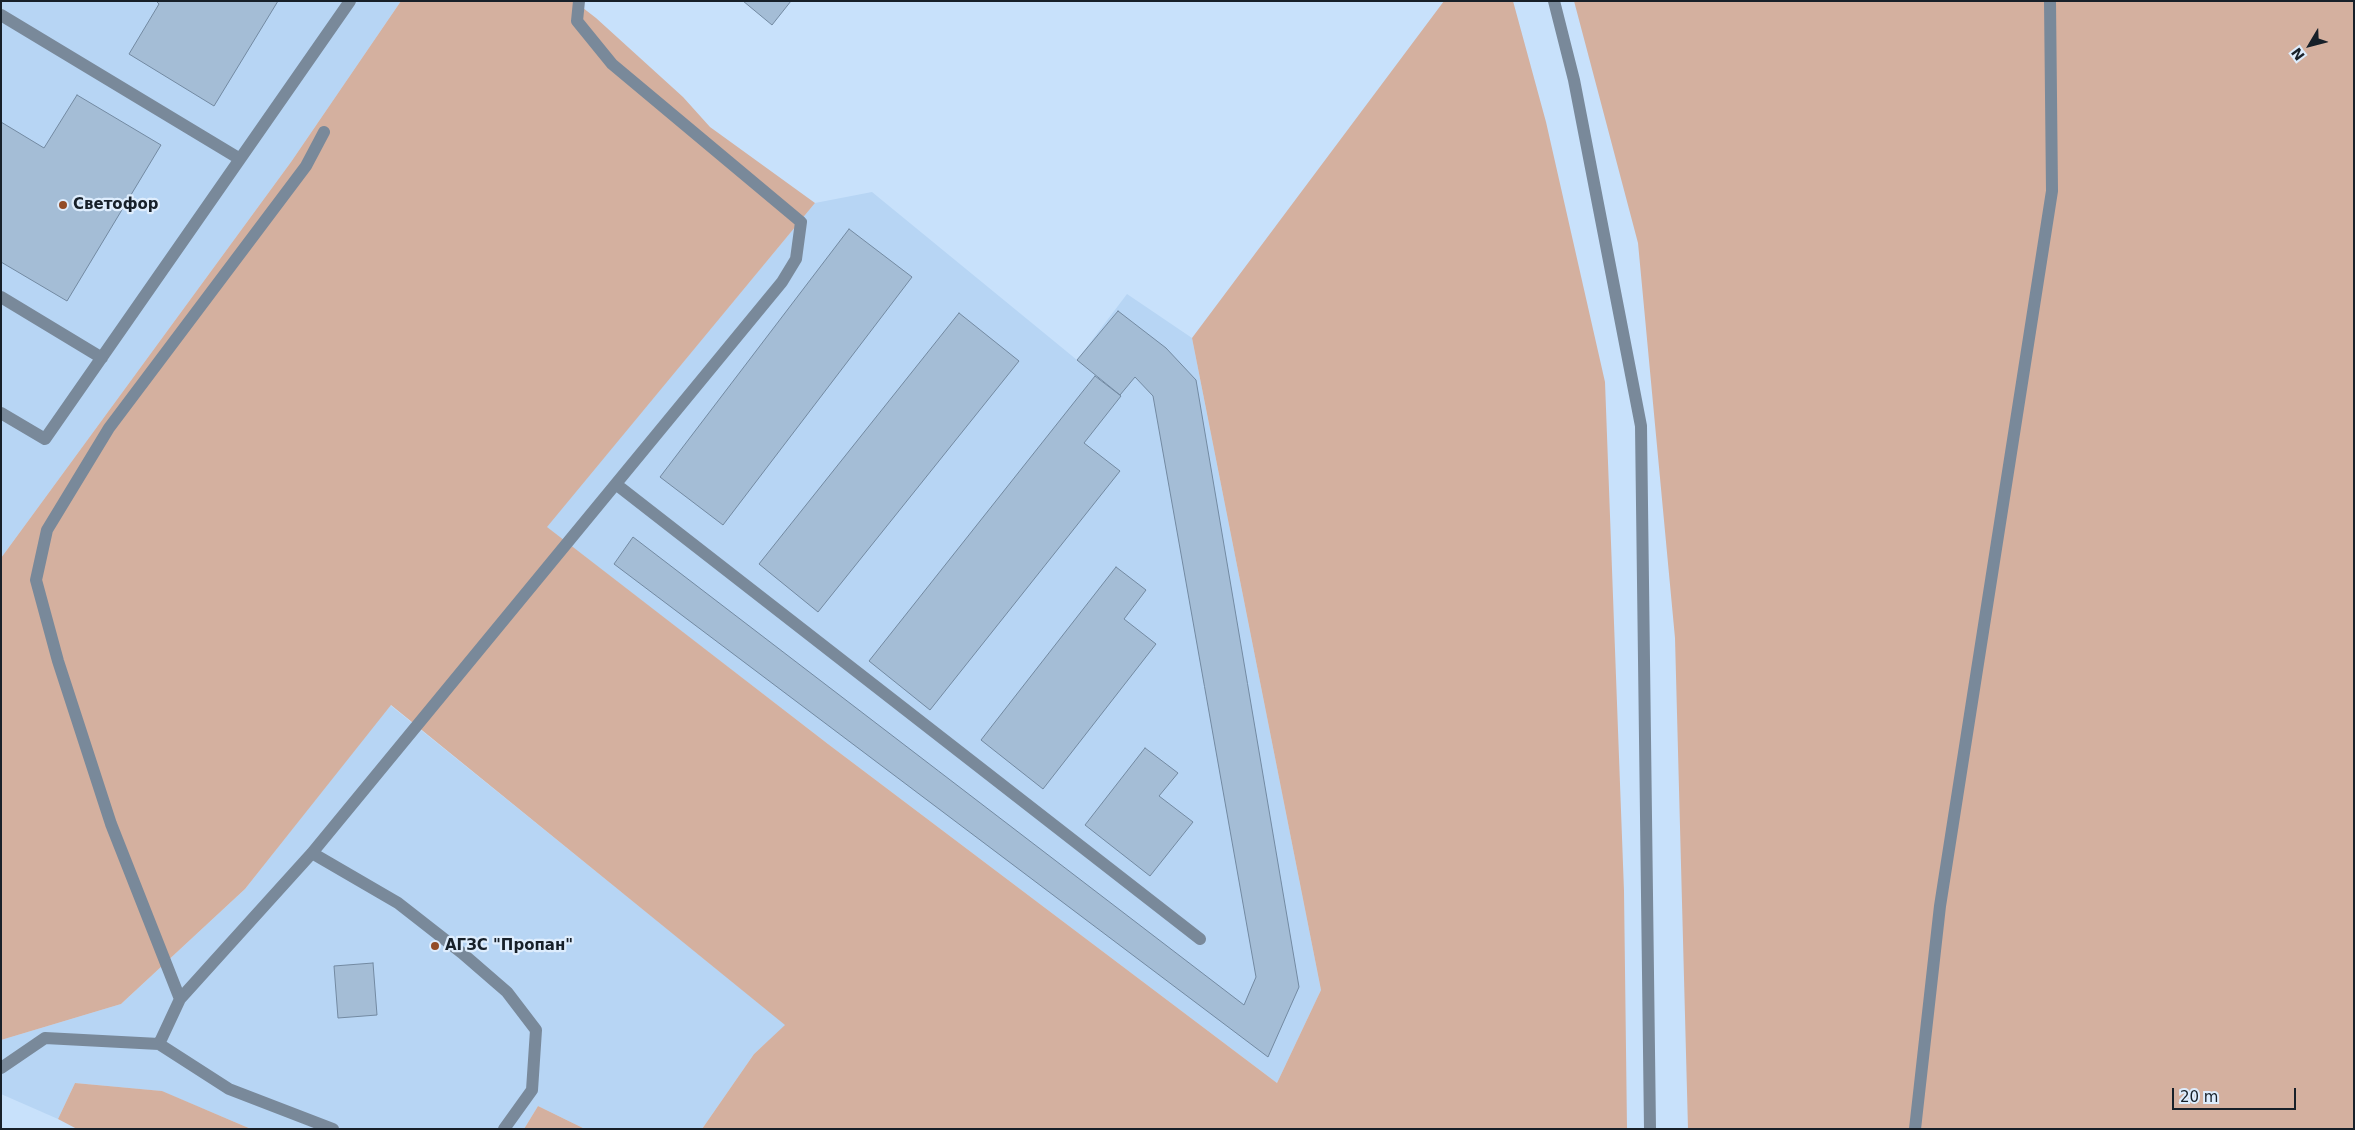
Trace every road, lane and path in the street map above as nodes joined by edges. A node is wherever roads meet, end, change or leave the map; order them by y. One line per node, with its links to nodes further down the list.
1 (350, 1): 7 (street)
2 (579, 1): 11 (street)
3 (1554, 1): 19 (street)
4 (2050, 1): 20 (street)
5 (1, 15): 7 (street)
6 (324, 132): 14 (street)
7 (240, 159): 9 (street)
8 (1, 297): 9 (street)
9 (102, 358): 10 (street)
10 (1, 413)
11 (617, 485): 12 (street); 13 (street)
12 (312, 853): 14 (street); 18 (street)
13 (1200, 939)
14 (180, 999): 15 (street)
15 (159, 1044): 16 (street); 17 (street)
16 (1, 1068)
17 (334, 1129)
18 (504, 1129)
19 (1650, 1129)
20 (1915, 1129)

